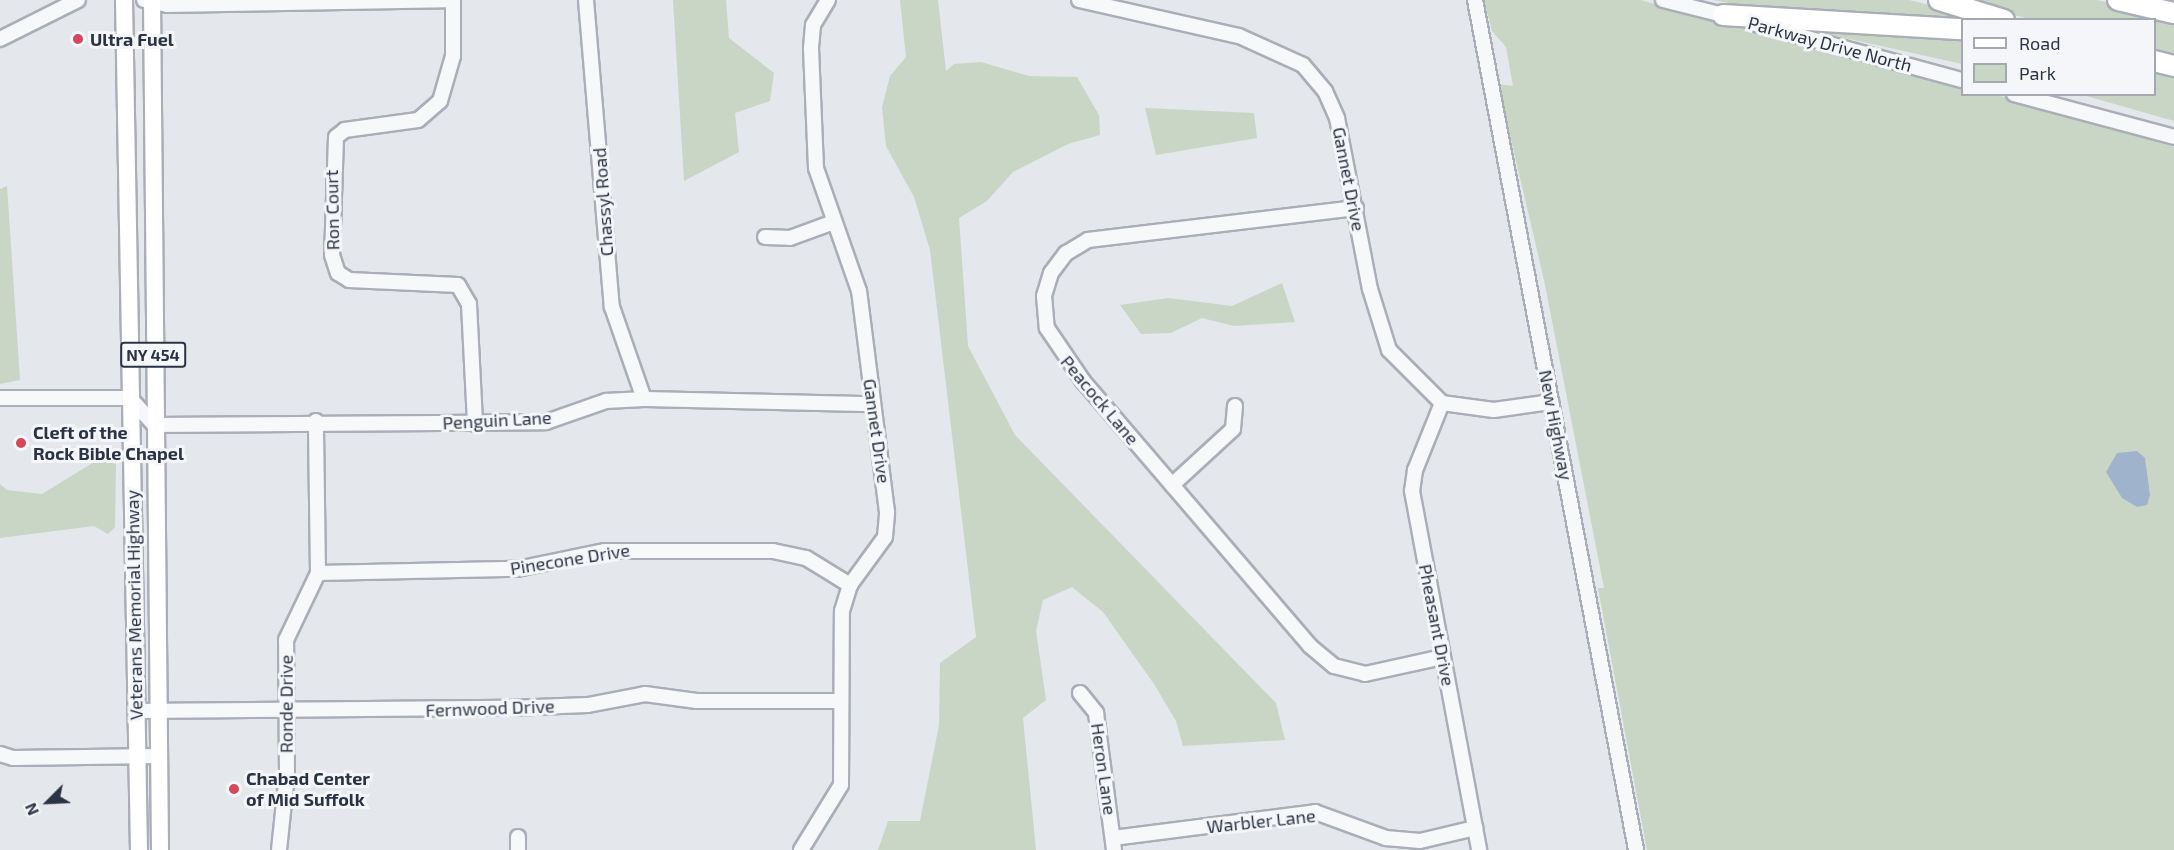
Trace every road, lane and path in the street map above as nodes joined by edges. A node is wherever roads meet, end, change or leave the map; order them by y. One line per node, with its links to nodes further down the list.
1 (78, 0): 19 (street)
2 (124, 0): 29 (main road, Veterans Memorial Highway / NY 454)
3 (446, 0): 14 (street)
4 (453, 0): 36 (street, Ron Court)
5 (586, 0): 30 (street, Chassyl Road)
6 (828, 0): 26 (street, Gannet Drive)
7 (1078, 0): 25 (street, Gannet Drive)
8 (1475, 0): 31 (street, New Highway)
9 (1663, 0): 16 (street, Parkway Drive North)
10 (1939, 0): 17 (highway)
11 (2118, 0): 15 (highway)
12 (150, 1): 13 (street); 37 (main road, Veterans Memorial Highway / NY 454)
13 (315, 1): 14 (street)
14 (421, 1)
15 (2174, 13)
16 (1723, 15): 18 (highway); 22 (street, Parkway Drive North)
17 (1998, 18)
18 (1961, 29)
19 (0, 39)
20 (2156, 62): 21 (highway)
21 (2174, 66)
22 (1961, 80)
23 (2021, 96): 24 (street)
24 (2174, 137)
25 (1356, 208): 32 (street, Gannet Drive); 38 (street, Peacock Lane)
26 (834, 222): 27 (street); 33 (street, Gannet Drive)
27 (765, 237)
28 (0, 398): 29 (street)
29 (130, 398): 37 (street); 45 (main road, Veterans Memorial Highway / NY 454)
30 (644, 399): 33 (street, Penguin Lane); 36 (street, Penguin Lane)
31 (1551, 402): 32 (street); 57 (street, New Highway)
32 (1442, 403): 41 (street, Pheasant Drive)
33 (873, 404): 40 (street, Gannet Drive)
34 (1235, 406): 38 (street)
35 (316, 421): 36 (street, Penguin Lane); 37 (street, Penguin Lane); 39 (street, Ronde Drive)
36 (475, 424)
37 (154, 425): 44 (main road, Veterans Memorial Highway / NY 454)
38 (1172, 485): 41 (street, Peacock Lane)
39 (318, 573): 40 (street, Pinecone Drive); 46 (street, Ronde Drive)
40 (850, 585): 43 (street, Gannet Drive)
41 (1443, 657): 50 (street, Pheasant Drive)
42 (1080, 693): 51 (street, Heron Lane)
43 (841, 701): 46 (street, Fernwood Drive); 55 (street, Gannet Drive)
44 (157, 710): 45 (street, Fernwood Drive); 46 (street, Fernwood Drive); 48 (main road, Veterans Memorial Highway / NY 454)
45 (137, 711): 49 (main road, Veterans Memorial Highway / NY 454)
46 (286, 711): 54 (street, Ronde Drive)
47 (0, 754): 49 (street)
48 (158, 756): 49 (street); 53 (main road, Veterans Memorial Highway / NY 454)
49 (137, 757): 52 (main road, Veterans Memorial Highway / NY 454)
50 (1475, 828): 51 (street, Warbler Lane); 56 (street, Pheasant Drive)
51 (1114, 844)
52 (139, 850)
53 (160, 850)
54 (279, 850)
55 (801, 850)
56 (1479, 850)
57 (1635, 850)

